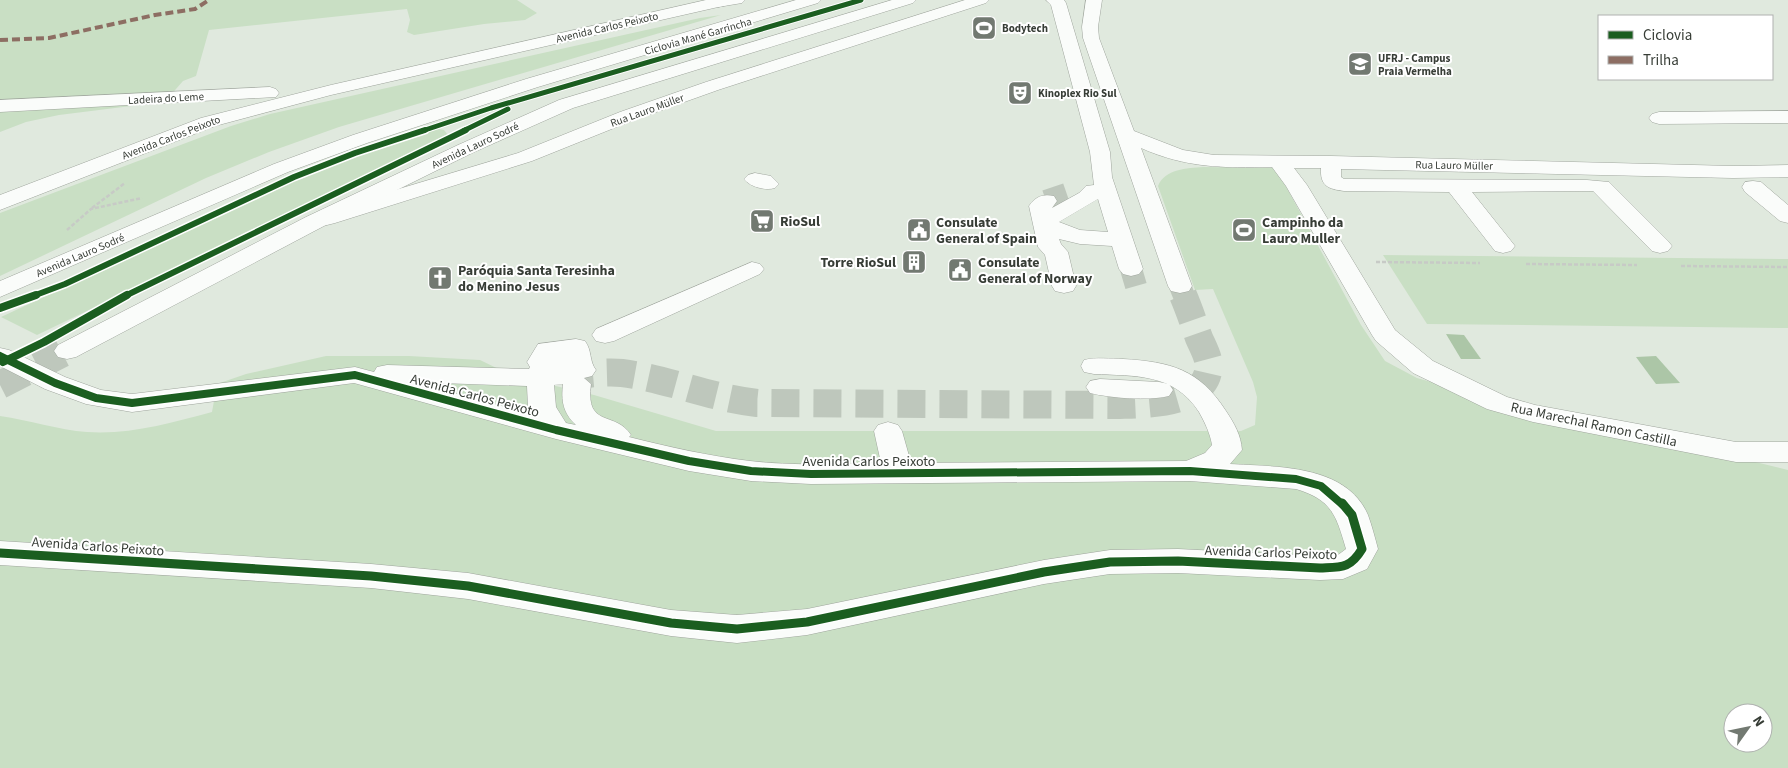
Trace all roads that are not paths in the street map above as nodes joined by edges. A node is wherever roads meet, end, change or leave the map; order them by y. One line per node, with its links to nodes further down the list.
1 (737, 0): 5 (main road, Avenida Carlos Peixoto)
2 (813, 0): 37 (main road, Avenida Lauro Sodré)
3 (908, 0): 27 (main road, Avenida Lauro Sodré)
4 (981, 0): 27 (main road, Rua Lauro Müller)
5 (722, 1): 10 (main road, Avenida Carlos Peixoto)
6 (1056, 2): 7 (main road); 8 (main road)
7 (1093, 2): 9 (main road)
8 (1072, 50): 9 (main road); 15 (main road)
9 (1096, 50): 14 (main road)
10 (331, 90): 11 (main road, Ladeira do Leme); 24 (main road, Avenida Carlos Peixoto)
11 (0, 106)
12 (1659, 118): 13 (main road)
13 (1788, 118)
14 (1128, 143): 15 (main road, Rua Lauro Müller); 16 (main road, Rua Lauro Müller); 36 (main road)
15 (1100, 152): 23 (main road)
16 (1278, 161): 17 (main road, Rua Lauro Müller); 47 (main road, Rua Marechal Ramon Castilla)
17 (1332, 162): 18 (main road, Rua Lauro Müller); 19 (main road)
18 (1788, 171)
19 (1456, 186): 20 (main road); 30 (main road)
20 (1601, 186): 21 (main road); 31 (main road)
21 (1753, 187): 22 (main road); 26 (main road)
22 (1788, 187)
23 (1094, 188): 25 (main road); 29 (main road)
24 (0, 203)
25 (1045, 211): 28 (main road); 32 (main road)
26 (1788, 216)
27 (314, 222): 39 (main road, Avenida Lauro Sodré)
28 (1087, 239): 29 (main road); 32 (main road)
29 (1120, 239): 34 (main road)
30 (1504, 246)
31 (1660, 246)
32 (1056, 252): 35 (main road)
33 (752, 269): 38 (main road)
34 (1131, 270)
35 (1064, 286)
36 (1180, 286)
37 (0, 290)
38 (604, 335)
39 (67, 351)
40 (0, 356): 42 (main road, Avenida Carlos Peixoto)
41 (560, 369): 42 (main road); 44 (main road); 46 (main road)
42 (355, 375): 44 (main road, Avenida Carlos Peixoto)
43 (1097, 377): 48 (main road)
44 (556, 430): 46 (main road, Avenida Carlos Peixoto)
45 (888, 431): 49 (main road)
46 (628, 447): 49 (main road, Avenida Carlos Peixoto)
47 (1788, 452)
48 (1190, 471): 49 (main road, Avenida Carlos Peixoto); 50 (main road, Avenida Carlos Peixoto)
49 (898, 473)
50 (0, 553)

